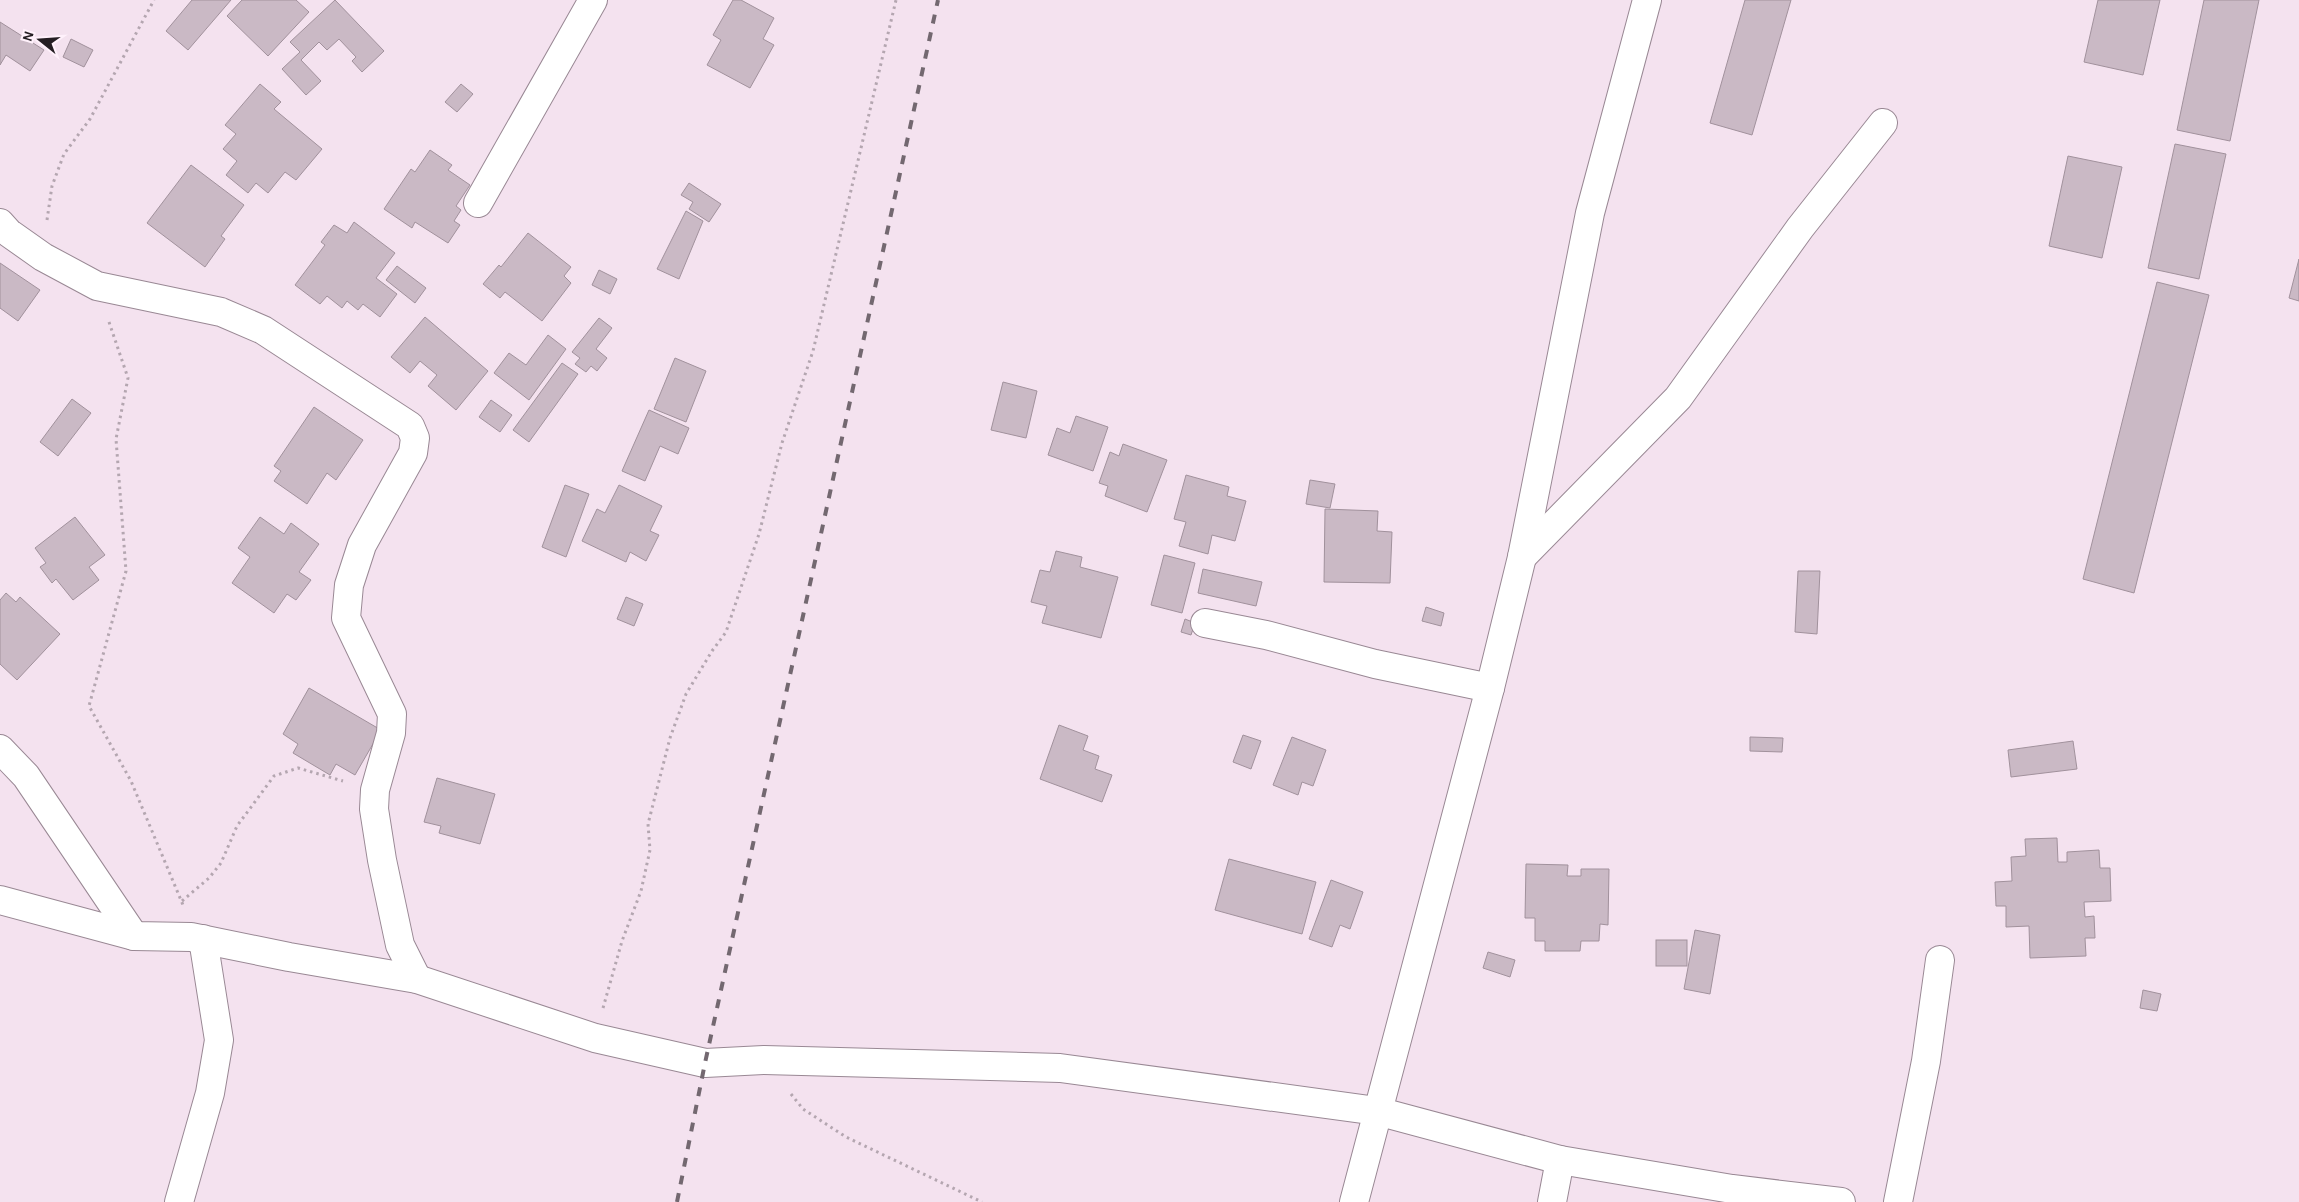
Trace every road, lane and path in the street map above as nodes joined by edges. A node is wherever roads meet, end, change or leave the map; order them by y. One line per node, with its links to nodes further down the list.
1 (154, 0): 8 (path)
2 (593, 0): 6 (street)
3 (896, 0): 21 (path)
4 (1646, 0): 10 (street)
5 (1883, 123): 10 (street)
6 (478, 203)
7 (0, 223): 8 (street)
8 (43, 257): 9 (street)
9 (97, 286): 14 (street); 16 (path)
10 (1522, 557): 12 (street)
11 (1204, 623): 12 (street)
12 (1490, 688): 23 (street)
13 (0, 749): 17 (street)
14 (375, 790): 16 (path); 20 (street)
15 (0, 900): 17 (street)
16 (182, 901): 18 (path)
17 (134, 936): 18 (street)
18 (197, 938): 20 (street); 25 (street)
19 (1940, 960): 30 (street)
20 (417, 979): 21 (street)
21 (595, 1038): 22 (street)
22 (764, 1060): 23 (street); 26 (path)
23 (1377, 1111): 24 (street); 27 (street)
24 (1560, 1160): 28 (street); 29 (street)
25 (179, 1202)
26 (982, 1202)
27 (1354, 1202)
28 (1552, 1202)
29 (1841, 1202)
30 (1898, 1202)

